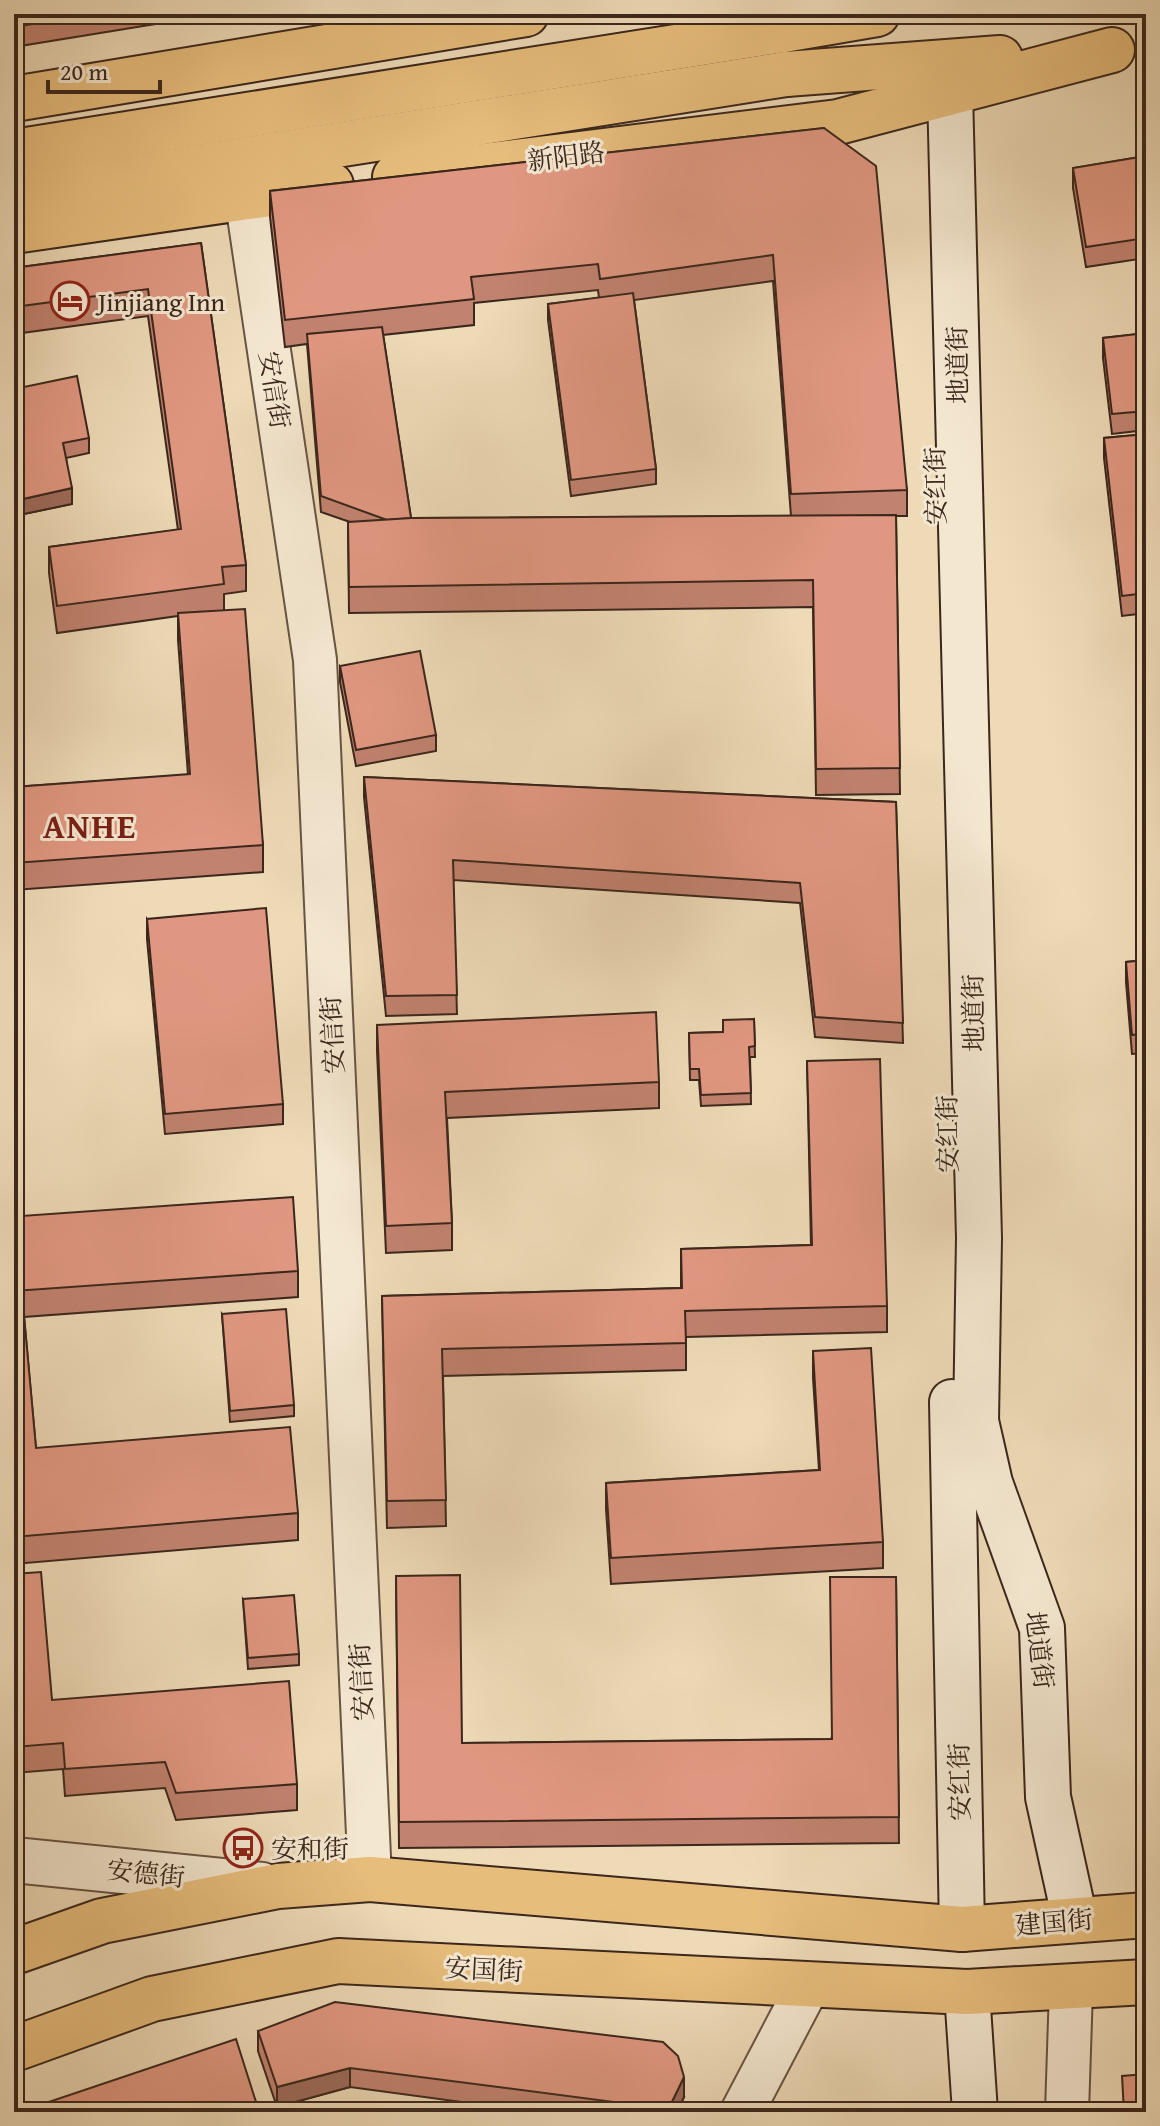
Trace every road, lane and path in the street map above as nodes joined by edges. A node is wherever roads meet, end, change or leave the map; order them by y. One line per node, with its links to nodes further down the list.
1 (526, 14): 5 (main road)
2 (877, 14): 6 (main road)
3 (1129, 48): 4 (main road, 新阳路); 7 (main road, 新阳路)
4 (938, 96): 8 (main road, 新阳路); 14 (main road, 地道街); 15 (main road, 安红街)
5 (14, 99)
6 (14, 152)
7 (14, 196)
8 (246, 196): 9 (main road, 新阳路); 11 (street, 安信街)
9 (14, 231)
10 (14, 1860): 12 (main road, 安德街)
11 (370, 1879): 12 (main road); 15 (main road)
12 (278, 1886): 16 (main road)
13 (1146, 1915): 14 (main road, 建国街)
14 (1075, 1920): 15 (main road, 建国街)
15 (962, 1929)
16 (14, 1952)
17 (1146, 1982): 19 (main road)
18 (808, 1986): 20 (main road, 安国街); 21 (main road, 安国街); 22 (street)
19 (1071, 1989): 20 (main road); 24 (street)
20 (967, 1992): 23 (main road)
21 (14, 2049)
22 (742, 2112)
23 (975, 2112)
24 (1067, 2112)

